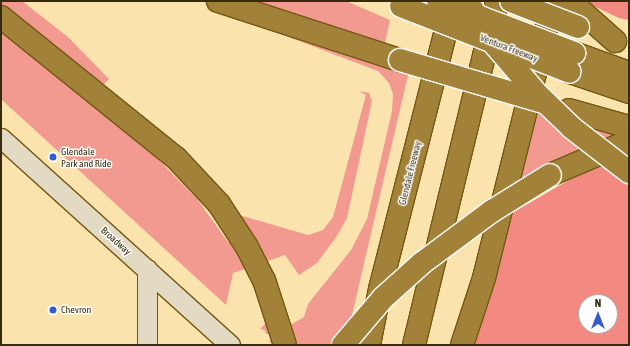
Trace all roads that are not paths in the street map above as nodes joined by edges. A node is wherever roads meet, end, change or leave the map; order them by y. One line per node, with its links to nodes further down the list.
1 (218, 1): 15 (highway, bridge)
2 (438, 1): 10 (highway, bridge)
3 (453, 1): 23 (highway, Glendale Freeway)
4 (467, 1): 10 (highway); 17 (highway, bridge)
5 (497, 1): 24 (highway)
6 (511, 1): 10 (highway, Ventura Freeway, bridge)
7 (553, 1): 25 (highway)
8 (396, 3): 10 (highway, Ventura Freeway, bridge)
9 (6, 21): 21 (highway)
10 (573, 34): 11 (highway, Ventura Freeway); 12 (highway); 13 (highway); 14 (highway, Ventura Freeway)
11 (622, 44)
12 (629, 62)
13 (629, 73)
14 (629, 92)
15 (628, 135): 22 (highway, bridge)
16 (1, 138): 18 (main road, Broadway)
17 (629, 172)
18 (147, 269): 19 (main road); 20 (main road, Broadway)
19 (147, 345)
20 (230, 345)
21 (285, 345)
22 (343, 345)
23 (369, 345)
24 (414, 345)
25 (462, 345)

